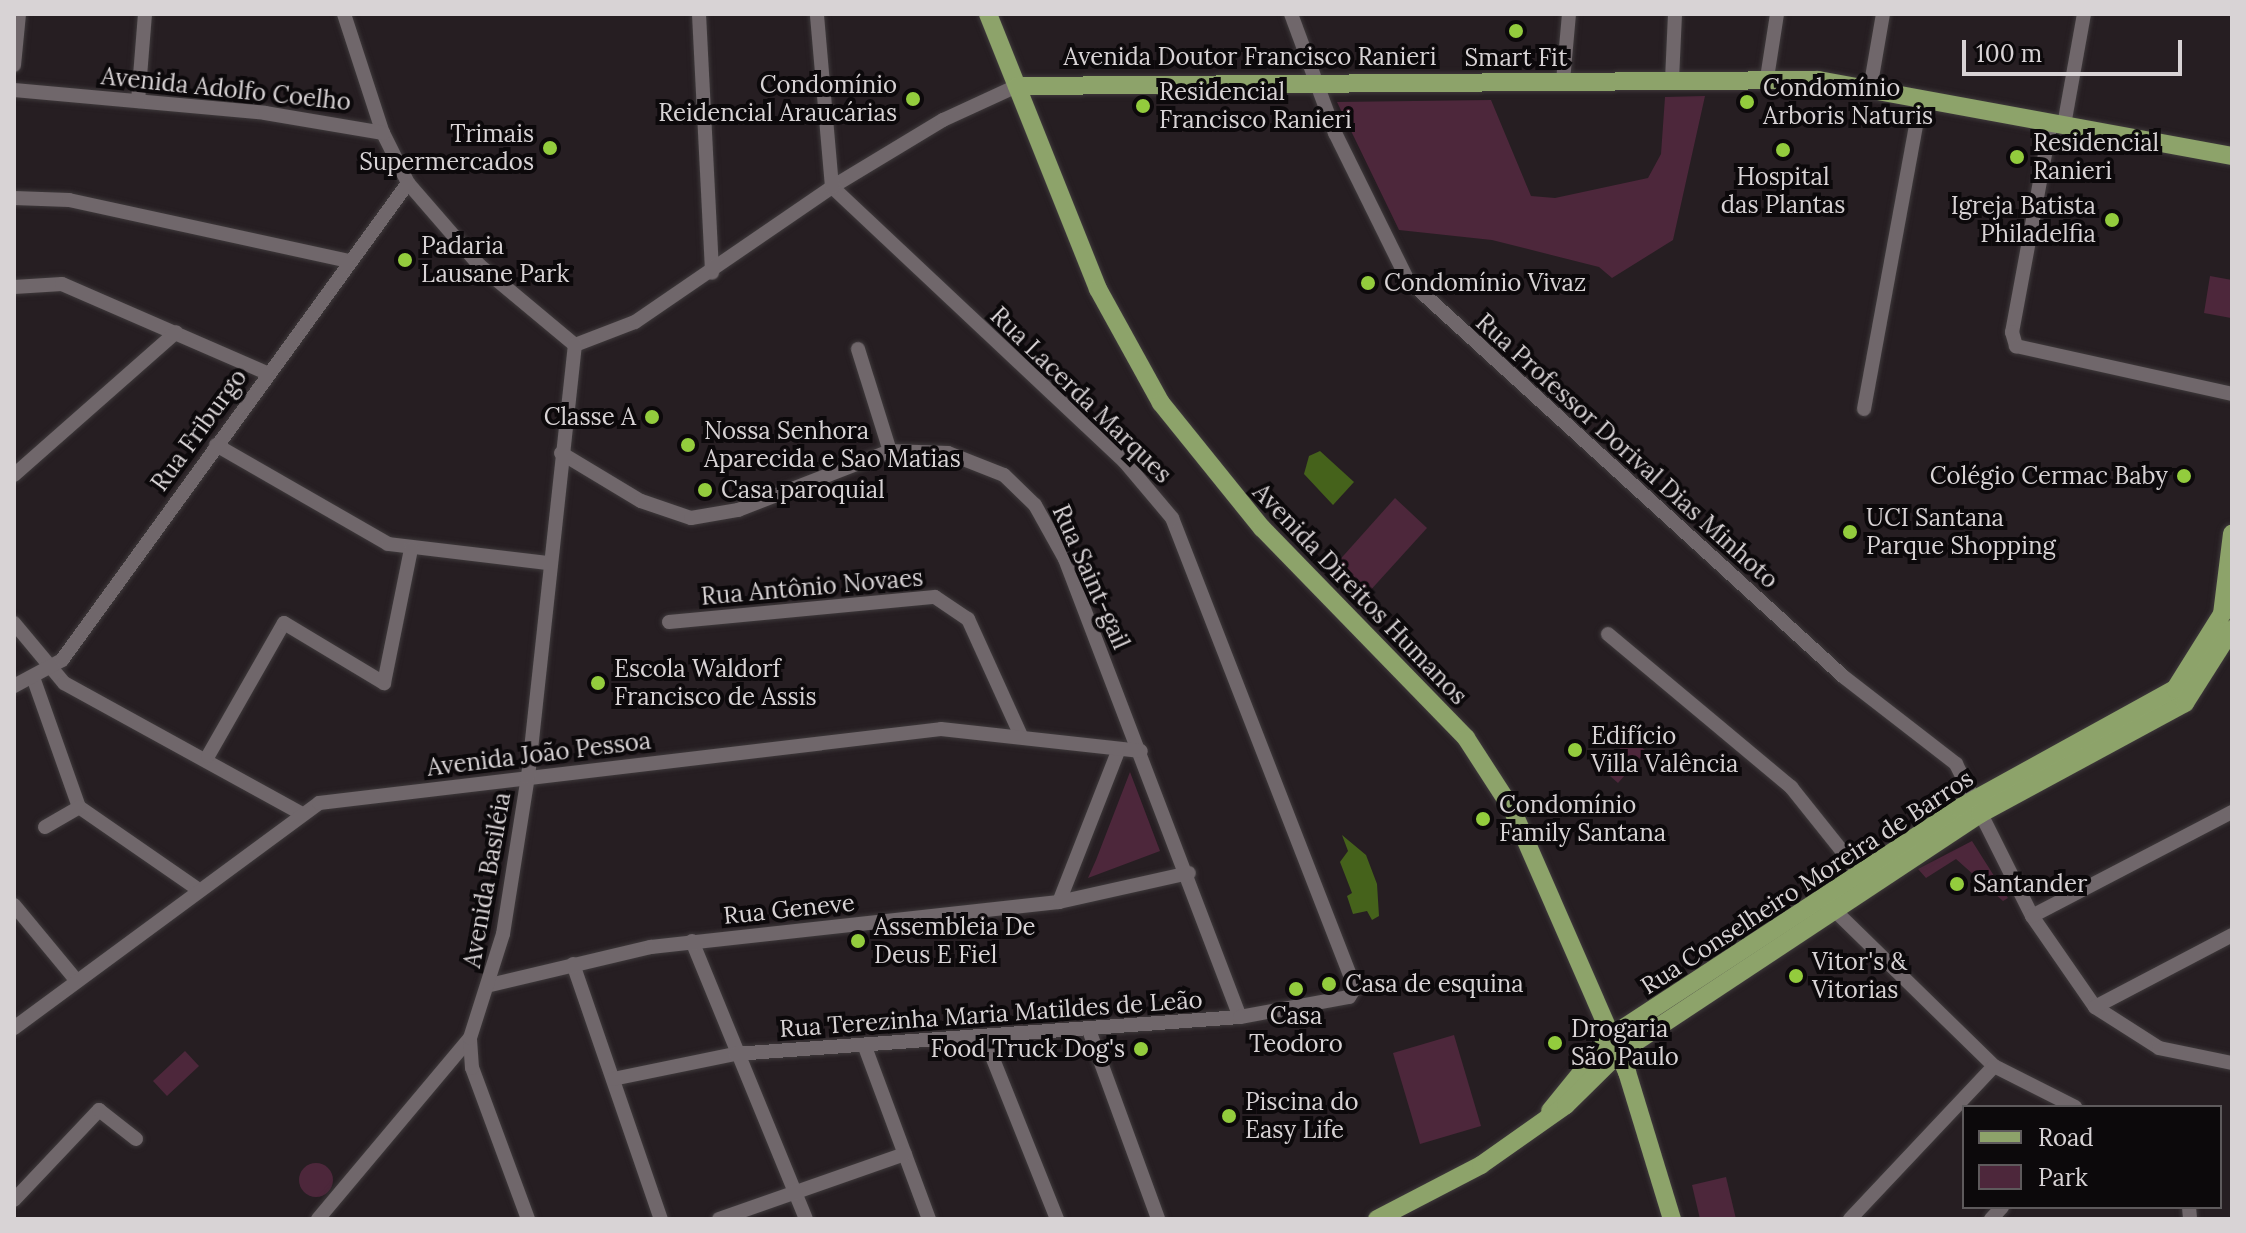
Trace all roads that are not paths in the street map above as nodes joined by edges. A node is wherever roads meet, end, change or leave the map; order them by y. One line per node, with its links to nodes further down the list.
1 (19, 14): 13 (street)
2 (145, 14): 22 (street)
3 (344, 14): 23 (street)
4 (699, 14): 32 (street)
5 (817, 14): 29 (street)
6 (988, 14): 18 (main road, Avenida Direitos Humanos)
7 (1291, 14): 17 (street, Rua Professor Dorival Dias Minhoto)
8 (1569, 14): 16 (street)
9 (1675, 14): 15 (street)
10 (1777, 14): 14 (street)
11 (1883, 14): 19 (street)
12 (2084, 14): 24 (street)
13 (14, 65)
14 (1767, 78): 15 (main road, Avenida Doutor Francisco Ranieri); 19 (main road, Avenida Doutor Francisco Ranieri)
15 (1672, 80): 16 (main road, Avenida Doutor Francisco Ranieri)
16 (1563, 81): 17 (main road, Avenida Doutor Francisco Ranieri)
17 (1317, 83): 18 (main road, Avenida Doutor Francisco Ranieri); 60 (street, Rua Professor Dorival Dias Minhoto)
18 (1017, 86): 29 (street, Avenida Doutor Francisco Ranieri); 83 (main road, Avenida Direitos Humanos)
19 (1870, 89): 21 (main road, Avenida Doutor Francisco Ranieri)
20 (14, 90): 22 (street, Avenida Adolfo Coelho)
21 (1921, 98): 24 (main road, Avenida Doutor Francisco Ranieri); 39 (street)
22 (138, 101): 25 (street, Avenida Adolfo Coelho)
23 (376, 111): 25 (street); 26 (street)
24 (2058, 124): 27 (main road, Avenida Doutor Francisco Ranieri); 38 (street)
25 (357, 125): 26 (street, Avenida Adolfo Coelho)
26 (383, 133): 28 (street)
27 (2232, 156)
28 (408, 183): 31 (street, Rua Friburgo); 35 (street)
29 (832, 187): 32 (street, Avenida Doutor Francisco Ranieri); 74 (street, Rua Lacerda Marques)
30 (14, 198): 31 (street)
31 (349, 261): 37 (street, Rua Friburgo)
32 (712, 273): 35 (street, Avenida Doutor Francisco Ranieri)
33 (14, 287): 34 (street)
34 (176, 332): 37 (street); 43 (street)
35 (575, 345): 42 (street, Avenida Basiléia)
36 (858, 349): 41 (street)
37 (267, 373): 40 (street, Rua Friburgo)
38 (2232, 394)
39 (1864, 409)
40 (216, 445): 45 (street); 51 (street, Rua Friburgo)
41 (890, 451): 42 (street, Rua Saint-gail); 56 (street, Rua Saint-gail)
42 (561, 453): 46 (street, Avenida Basiléia)
43 (14, 475)
44 (2232, 534): 60 (main road, Rua Conselheiro Moreira de Barros)
45 (411, 549): 46 (street); 57 (street)
46 (547, 563): 58 (street, Avenida Basiléia)
47 (669, 622): 54 (street, Rua Antônio Novaes)
48 (14, 623): 51 (street)
49 (2232, 629): 60 (main road, Rua Conselheiro Moreira de Barros)
50 (1608, 634): 65 (street)
51 (51, 672): 52 (street, Rua Friburgo); 57 (street)
52 (34, 680): 53 (street, Rua Friburgo); 59 (street)
53 (14, 686)
54 (1021, 736): 55 (street, Avenida João Pessoa); 58 (street, Avenida João Pessoa)
55 (1119, 749): 56 (street, Avenida João Pessoa); 67 (street)
56 (1141, 751): 64 (street, Rua Saint-gail)
57 (208, 756): 62 (street)
58 (528, 777): 62 (street, Avenida João Pessoa); 76 (street, Avenida Basiléia)
59 (79, 807): 63 (street); 66 (street)
60 (1978, 807): 65 (main road, Rua Conselheiro Moreira de Barros); 70 (street, Rua Professor Dorival Dias Minhoto)
61 (2232, 812): 70 (street)
62 (300, 813): 66 (street, Avenida João Pessoa)
63 (45, 827)
64 (1189, 873): 67 (street, Rua Geneve); 78 (street, Rua Saint-gail)
65 (1865, 880): 68 (main road, Rua Conselheiro Moreira de Barros)
66 (196, 888): 75 (street, Avenida João Pessoa)
67 (1059, 902): 72 (street, Rua Geneve)
68 (1828, 904): 83 (main road, Rua Conselheiro Moreira de Barros); 87 (street)
69 (14, 905): 75 (street)
70 (2032, 916): 77 (street, Rua Professor Dorival Dias Minhoto)
71 (2232, 935): 77 (street)
72 (692, 941): 73 (street, Rua Geneve); 85 (street)
73 (573, 964): 76 (street, Rua Geneve); 88 (street)
74 (1351, 974): 78 (street, Rua Terezinha Maria Matildes de Leão)
75 (76, 980): 79 (street, Avenida João Pessoa)
76 (490, 985): 81 (street, Avenida Basiléia)
77 (2095, 1007): 86 (street)
78 (1240, 1017): 80 (street, Rua Terezinha Maria Matildes de Leão)
79 (14, 1028)
80 (1089, 1030): 82 (street, Rua Terezinha Maria Matildes de Leão); 101 (street)
81 (470, 1038): 94 (street); 95 (street, Avenida Basiléia)
82 (985, 1039): 84 (street, Rua Terezinha Maria Matildes de Leão); 100 (street)
83 (1615, 1044): 102 (main road, Rua Conselheiro Moreira de Barros); 103 (main road, Avenida Direitos Humanos)
84 (865, 1047): 85 (street, Rua Terezinha Maria Matildes de Leão); 91 (street)
85 (735, 1054): 88 (street, Rua Terezinha Maria Matildes de Leão); 92 (street)
86 (2228, 1061)
87 (1994, 1066): 89 (street); 104 (street)
88 (613, 1079): 96 (street)
89 (2071, 1105)
90 (136, 1139): 93 (street)
91 (905, 1154): 92 (street); 99 (street)
92 (795, 1191): 97 (street); 98 (street)
93 (14, 1200)
94 (318, 1219)
95 (528, 1219)
96 (661, 1219)
97 (719, 1219)
98 (806, 1219)
99 (929, 1219)
100 (1057, 1219)
101 (1158, 1219)
102 (1377, 1219)
103 (1672, 1219)
104 (1850, 1219)

